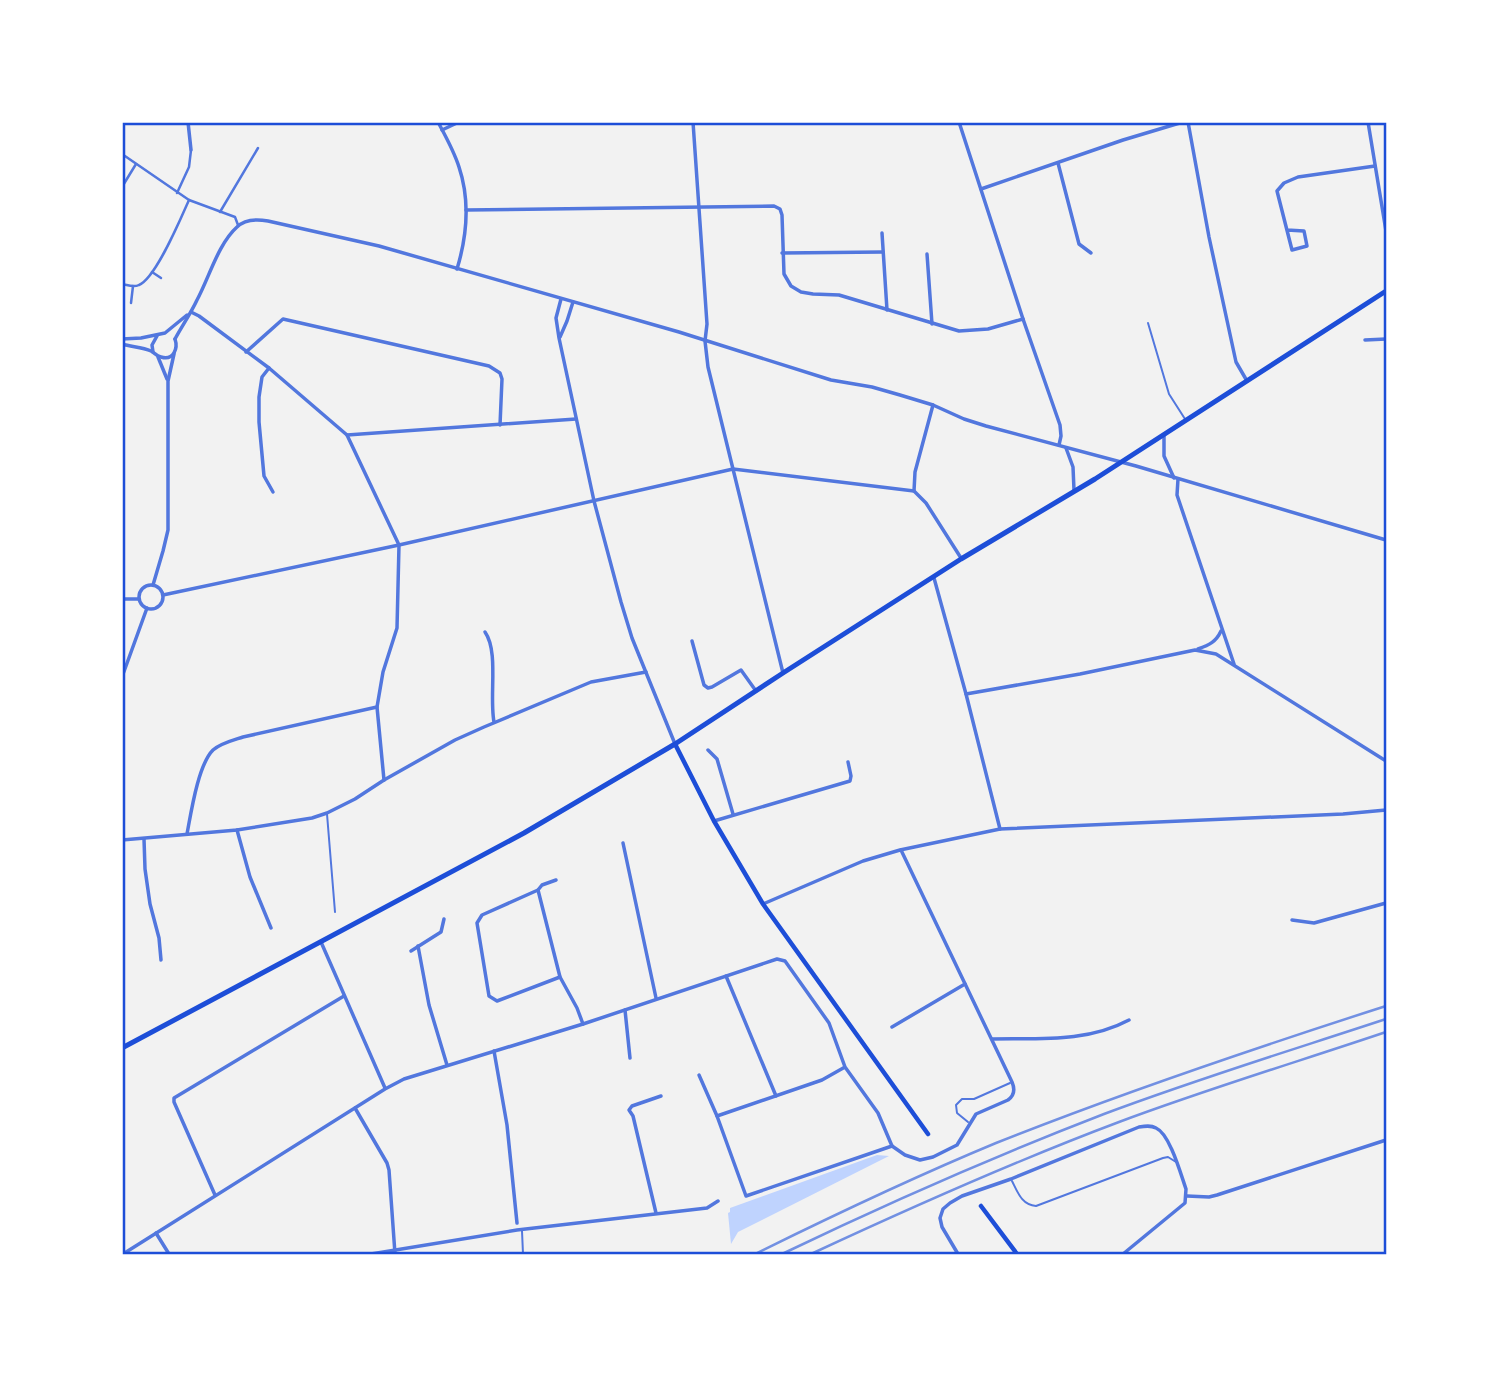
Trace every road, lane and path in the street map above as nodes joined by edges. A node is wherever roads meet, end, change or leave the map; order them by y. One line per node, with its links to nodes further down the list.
1 (188, 122): 11 (street)
2 (438, 122): 9 (street)
3 (459, 122): 9 (street)
4 (693, 122): 20 (street)
5 (959, 122): 17 (street)
6 (1183, 122): 13 (street)
7 (1188, 122): 58 (street)
8 (1368, 122): 15 (street)
9 (442, 130): 21 (street)
10 (258, 148): 22 (street)
11 (191, 149): 18 (street)
12 (122, 154): 14 (street)
13 (1058, 163): 17 (street); 29 (street)
14 (136, 164): 16 (street); 18 (street)
15 (1375, 166): 24 (street); 25 (street)
16 (122, 187)
17 (981, 189): 42 (street)
18 (177, 193): 19 (street)
19 (189, 200): 22 (street); 32 (street)
20 (699, 207): 21 (street); 28 (street); 52 (street)
21 (466, 210): 31 (street)
22 (220, 212): 23 (street)
23 (238, 225): 31 (street); 41 (street)
24 (1287, 230): 24 (street)
25 (1387, 231)
26 (881, 233): 27 (street)
27 (883, 252): 28 (street); 40 (street)
28 (782, 253): 40 (street)
29 (1091, 253)
30 (927, 254): 44 (street)
31 (457, 269): 37 (street)
32 (152, 272): 33 (street); 35 (street)
33 (162, 278)
34 (122, 284): 35 (street)
35 (133, 286): 39 (street)
36 (1387, 291): 58 (main road)
37 (561, 299): 38 (street); 47 (street)
38 (573, 302): 47 (street); 52 (street)
39 (131, 303)
40 (887, 310): 44 (street)
41 (191, 311): 45 (street); 48 (street); 53 (street)
42 (1023, 319): 44 (street); 65 (street)
43 (1148, 323): 61 (lane)
44 (932, 324)
45 (165, 333): 46 (street); 48 (street)
46 (157, 335): 51 (street); 54 (street)
47 (559, 338): 60 (street)
48 (175, 339): 55 (street)
49 (1387, 339): 50 (street)
50 (1365, 340)
51 (122, 341): 54 (street)
52 (705, 341): 59 (street); 68 (street)
53 (246, 352): 56 (street); 62 (street)
54 (155, 354): 55 (street); 57 (street)
55 (174, 354): 57 (street)
56 (269, 368): 63 (street); 71 (street)
57 (168, 381): 78 (street)
58 (1247, 381): 61 (main road)
59 (933, 405): 65 (street); 70 (street)
60 (576, 419): 62 (street); 73 (street)
61 (1185, 420): 64 (main road)
62 (500, 425): 63 (street)
63 (347, 435): 75 (street)
64 (1164, 435): 67 (main road); 69 (street)
65 (1059, 446): 66 (street)
66 (1066, 448): 67 (street); 72 (street)
67 (1120, 462): 69 (street); 72 (main road)
68 (733, 469): 70 (street); 73 (street); 89 (street)
69 (1176, 478): 74 (street); 83 (street)
70 (914, 491): 76 (street)
71 (273, 492)
72 (1074, 492): 76 (main road)
73 (594, 500): 75 (street); 88 (street)
74 (1387, 540)
75 (399, 545): 79 (street); 93 (street)
76 (961, 559): 77 (main road)
77 (934, 578): 89 (main road); 92 (street)
78 (153, 585): 79 (street); 81 (street)
79 (163, 595): 82 (street)
80 (122, 599): 81 (street)
81 (139, 599): 82 (street)
82 (147, 608): 90 (street)
83 (1222, 629): 86 (street); 87 (street)
84 (485, 632): 94 (street)
85 (692, 641): 91 (street)
86 (1195, 650): 87 (street); 92 (street)
87 (1235, 666): 97 (street)
88 (646, 672): 94 (street); 95 (street)
89 (783, 673): 91 (main road)
90 (122, 677)
91 (755, 691): 95 (main road)
92 (966, 694): 104 (street)
93 (377, 707): 99 (street); 106 (street)
94 (494, 722): 99 (street)
95 (675, 744): 103 (main road); 119 (main road)
96 (708, 750): 102 (street)
97 (1387, 761)
98 (848, 762): 102 (street)
99 (384, 780): 101 (street)
100 (1387, 810): 104 (street)
101 (327, 813): 105 (street); 115 (lane)
102 (733, 814): 103 (street)
103 (714, 821): 114 (main road)
104 (1000, 829): 110 (street)
105 (237, 830): 106 (street); 118 (street)
106 (187, 834): 107 (street)
107 (144, 839): 108 (street); 122 (street)
108 (122, 840)
109 (623, 843): 127 (street)
110 (900, 850): 114 (street); 125 (street)
111 (556, 880): 112 (street)
112 (538, 890): 124 (street); 124 (street)
113 (1387, 903): 117 (street)
114 (763, 904): 146 (main road)
115 (335, 912)
116 (444, 919): 120 (street)
117 (1292, 920)
118 (271, 928)
119 (321, 943): 126 (street); 133 (main road)
120 (418, 946): 121 (street); 136 (street)
121 (411, 951)
122 (161, 960)
123 (726, 976): 127 (street); 137 (street); 142 (street)
124 (560, 978): 130 (street)
125 (965, 984): 131 (street); 132 (street)
126 (344, 996): 140 (street); 151 (street)
127 (656, 998): 128 (street)
128 (625, 1010): 130 (street); 135 (street)
129 (1129, 1020): 132 (street)
130 (583, 1024): 134 (street)
131 (892, 1027)
132 (992, 1039): 139 (street)
133 (122, 1048)
134 (494, 1051): 136 (street); 156 (street)
135 (630, 1058)
136 (447, 1065): 140 (street)
137 (845, 1067): 142 (street); 148 (street)
138 (699, 1075): 144 (street)
139 (1013, 1082): 145 (street); 145 (lane)
140 (385, 1088): 143 (street)
141 (661, 1096): 155 (street)
142 (776, 1096): 144 (street)
143 (355, 1108): 151 (street); 159 (street)
144 (717, 1116): 148 (street)
145 (969, 1123): 148 (street)
146 (928, 1133)
147 (1387, 1140): 152 (street)
148 (892, 1146)
149 (1177, 1163): 150 (lane); 150 (street); 152 (street)
150 (1012, 1179): 164 (street)
151 (215, 1195): 158 (street)
152 (1187, 1196): 166 (street)
153 (718, 1201): 155 (street)
154 (981, 1206): 165 (main road)
155 (656, 1213): 157 (street)
156 (517, 1223)
157 (522, 1230): 159 (street); 163 (lane)
158 (156, 1233): 160 (street); 161 (street)
159 (395, 1252): 162 (street)
160 (122, 1255)
161 (169, 1255)
162 (372, 1255)
163 (523, 1255)
164 (958, 1255)
165 (1017, 1255)
166 (1123, 1255)

